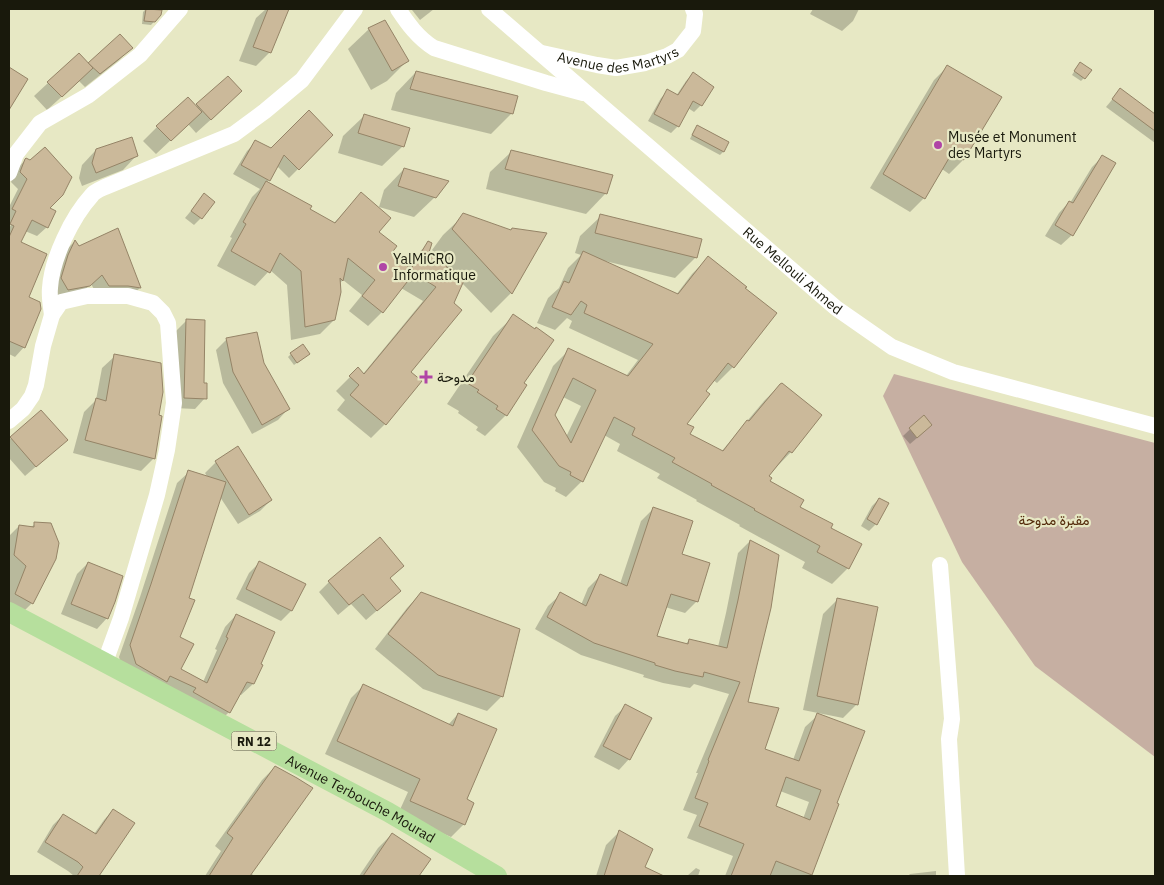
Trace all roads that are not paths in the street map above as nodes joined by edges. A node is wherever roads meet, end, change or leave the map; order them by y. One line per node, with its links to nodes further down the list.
1 (180, 9): 8 (street)
2 (355, 9): 9 (street)
3 (398, 9): 7 (street)
4 (489, 9): 6 (street, Rue Mellouli Ahmed)
5 (693, 9): 6 (street, Avenue des Martyrs)
6 (539, 52): 7 (street, Rue Mellouli Ahmed)
7 (589, 95): 11 (street, Rue Mellouli Ahmed)
8 (9, 173)
9 (52, 315): 10 (street); 14 (street)
10 (9, 421)
11 (1155, 426)
12 (940, 566): 16 (street)
13 (9, 612): 14 (main road, Avenue Terbouche Mourad / RN 12)
14 (105, 662): 15 (main road, Avenue Terbouche Mourad / RN 12)
15 (497, 876)
16 (957, 876)

